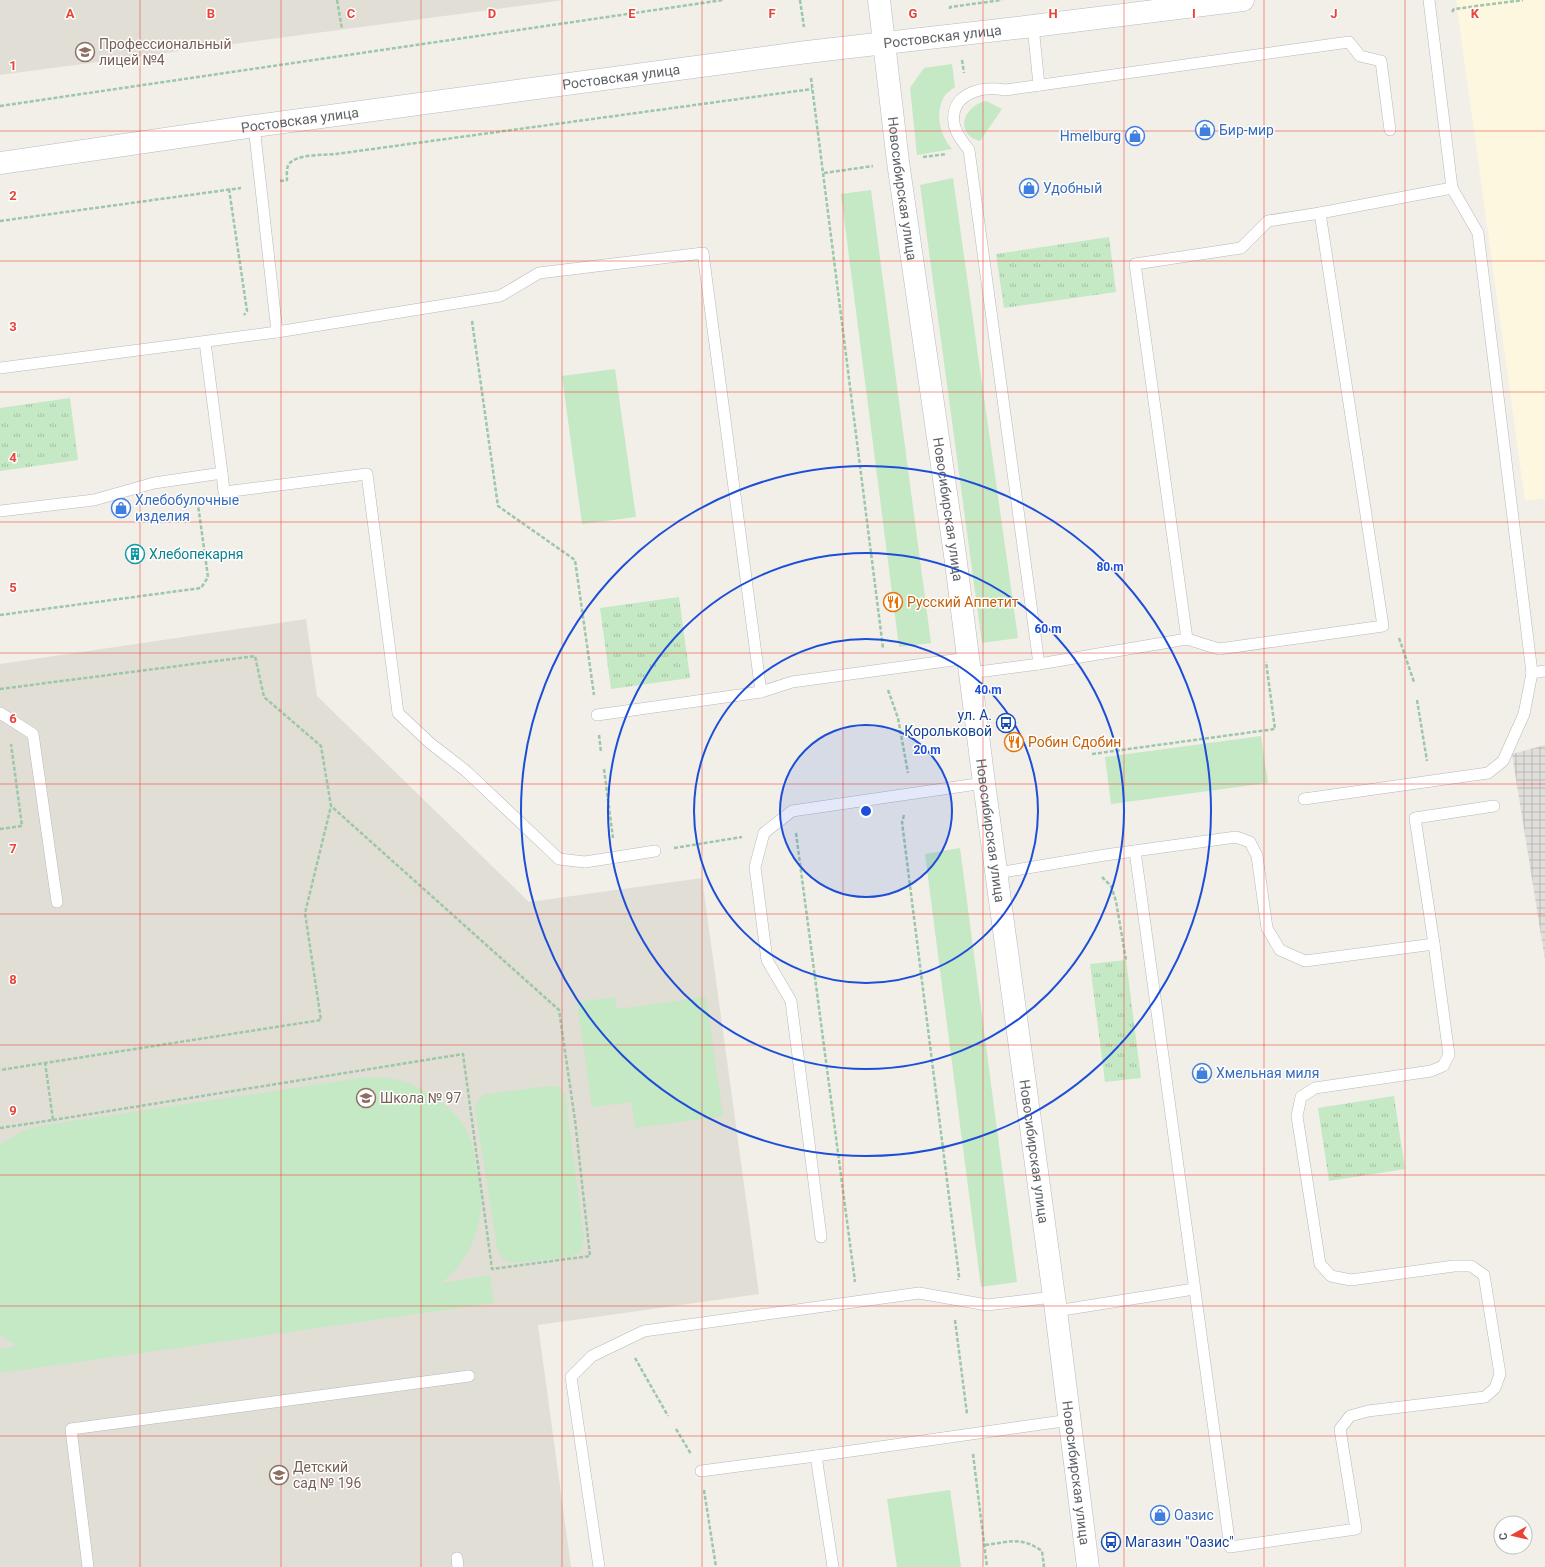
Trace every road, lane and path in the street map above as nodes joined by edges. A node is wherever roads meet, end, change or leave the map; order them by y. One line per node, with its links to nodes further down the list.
1 (337, 0): 11 (path)
2 (723, 0): 16 (path)
3 (879, 0): 12 (street, Новосибирская улица)
4 (1002, 0): 8 (path)
5 (1243, 0): 10 (street, Ростовская улица)
6 (1428, 0): 21 (lane)
7 (1523, 0): 9 (path)
8 (950, 7)
9 (1449, 16)
10 (1033, 26): 12 (street, Ростовская улица); 14 (lane)
11 (342, 29)
12 (884, 43): 13 (street, Ростовская улица); 39 (street, Новосибирская улица)
13 (807, 52): 15 (path); 17 (street, Ростовская улица)
14 (1039, 85): 18 (lane); 38 (lane)
15 (812, 88): 20 (path); 36 (path)
16 (0, 106)
17 (254, 126): 19 (street, Ростовская улица); 20 (lane)
18 (1390, 130)
19 (0, 163)
20 (261, 184): 22 (path); 27 (lane)
21 (1452, 188): 23 (lane); 41 (lane)
22 (229, 190): 24 (path); 26 (path)
23 (1320, 212): 35 (lane); 35 (lane)
24 (0, 221)
25 (468, 301): 27 (lane); 45 (lane); 47 (path)
26 (242, 318)
27 (277, 332): 28 (lane)
28 (205, 342): 29 (lane); 30 (lane)
29 (0, 368)
30 (222, 473): 32 (lane); 64 (lane)
31 (188, 497): 33 (path)
32 (0, 511)
33 (0, 615)
34 (1398, 634): 42 (path)
35 (1187, 639): 38 (lane)
36 (883, 650)
37 (1266, 662): 49 (path)
38 (1039, 664): 39 (lane)
39 (969, 665): 45 (lane); 52 (street, Новосибирская улица)
40 (1545, 671): 41 (lane)
41 (1532, 673): 51 (lane)
42 (1414, 682)
43 (2, 688): 48 (path); 55 (path)
44 (888, 690): 53 (path)
45 (761, 692): 47 (lane)
46 (1417, 700): 51 (path)
47 (597, 715)
48 (4, 716): 59 (path); 67 (lane)
49 (1092, 754)
50 (604, 769): 64 (path)
51 (1430, 781): 54 (lane)
52 (984, 783): 53 (lane); 65 (street, Новосибирская улица)
53 (911, 793): 58 (path); 61 (lane)
54 (1304, 799)
55 (331, 806): 70 (path); 72 (path)
56 (1494, 806): 68 (lane)
57 (897, 816): 58 (path)
58 (902, 822): 75 (path)
59 (0, 830)
60 (796, 831): 76 (path)
61 (764, 833): 62 (path); 74 (lane)
62 (655, 851): 64 (lane)
63 (1135, 851): 65 (lane); 68 (lane); 77 (lane)
64 (615, 857)
65 (997, 873): 78 (street, Новосибирская улица)
66 (1100, 875): 69 (path)
67 (57, 902)
68 (1434, 944): 77 (lane)
69 (1126, 960)
70 (45, 1062): 71 (path); 72 (path)
71 (0, 1070)
72 (53, 1120): 73 (path)
73 (0, 1128)
74 (822, 1237)
75 (951, 1277)
76 (855, 1283)
77 (1194, 1288): 78 (lane)
78 (1055, 1304): 79 (lane); 82 (street, Новосибирская улица)
79 (624, 1340): 81 (path); 88 (lane)
80 (469, 1376): 87 (lane)
81 (668, 1416)
82 (1070, 1420): 84 (lane); 92 (street, Новосибирская улица)
83 (676, 1429): 85 (path)
84 (816, 1456): 85 (lane); 90 (lane)
85 (701, 1471): 89 (path)
86 (985, 1545): 91 (path)
87 (88, 1567)
88 (599, 1567)
89 (716, 1567)
90 (833, 1567)
91 (1044, 1567)
92 (1088, 1567)

